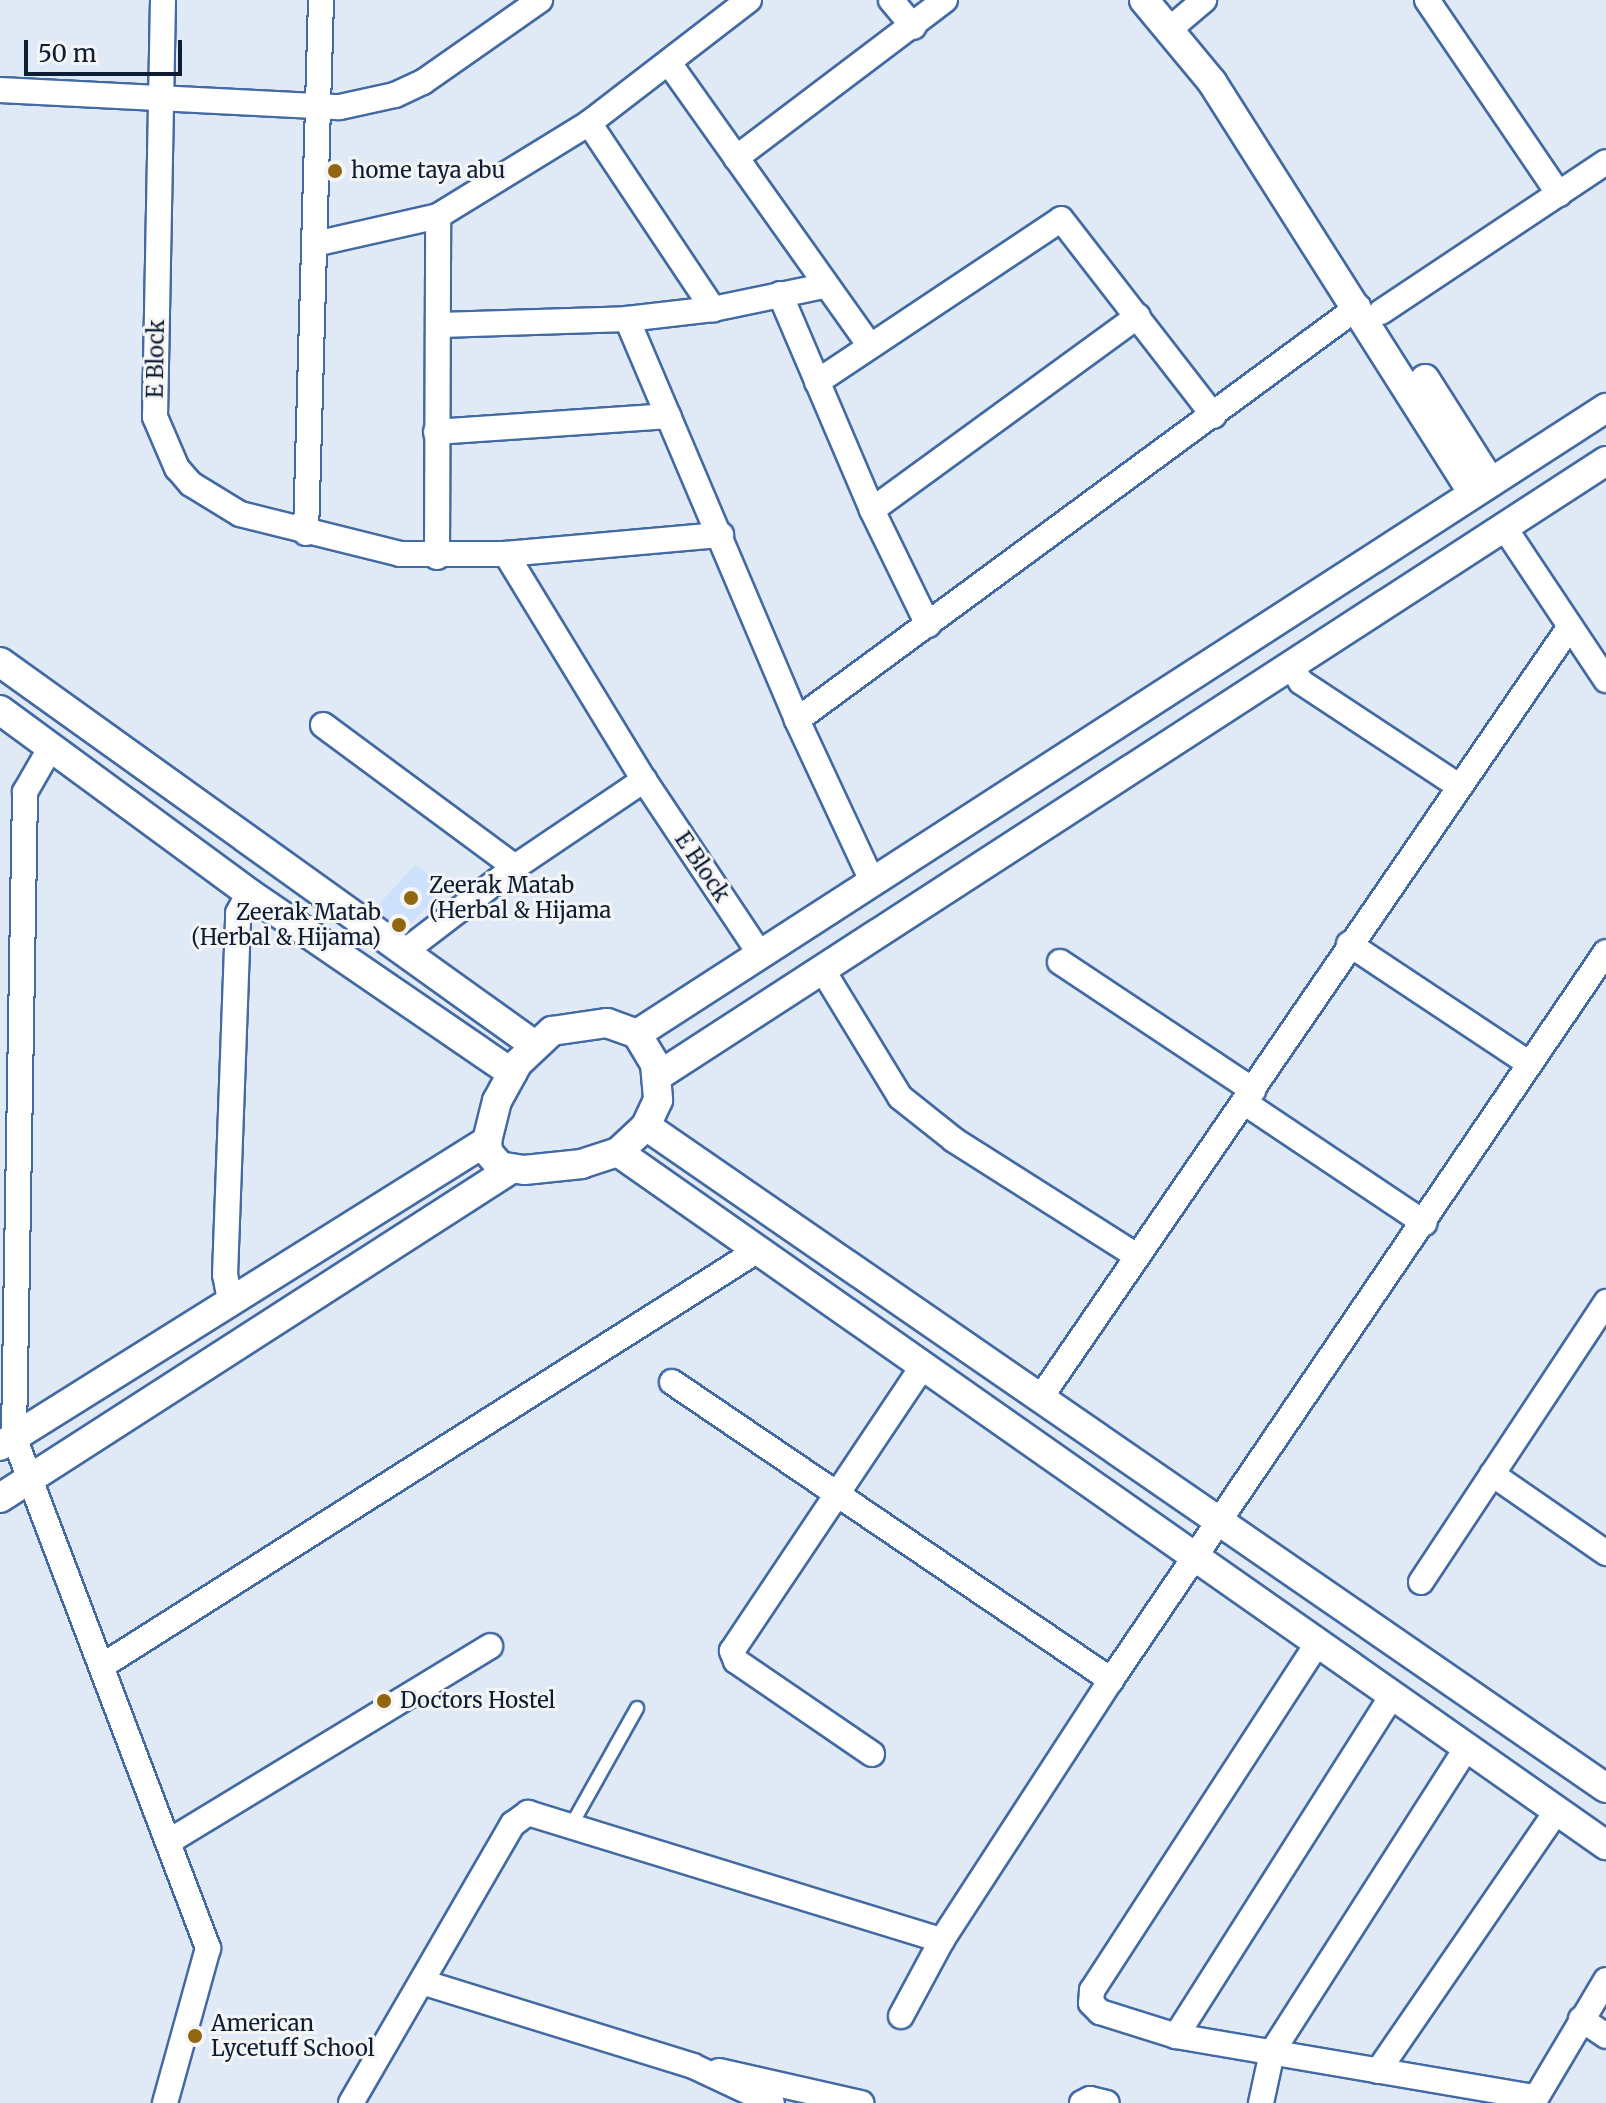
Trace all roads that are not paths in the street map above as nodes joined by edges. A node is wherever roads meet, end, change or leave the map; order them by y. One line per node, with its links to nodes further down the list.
1 (163, 0): 13 (street, E Block)
2 (321, 0): 14 (street)
3 (540, 0): 14 (street)
4 (749, 0): 11 (street)
5 (891, 0): 10 (street)
6 (945, 0): 10 (street)
7 (1144, 0): 9 (street)
8 (1427, 0): 18 (street)
9 (1182, 11): 24 (street)
10 (914, 27): 16 (street)
11 (669, 63): 15 (street); 16 (street)
12 (0, 90): 13 (street)
13 (160, 98): 14 (street); 39 (street, E Block)
14 (319, 105): 20 (street)
15 (589, 123): 19 (street); 23 (street)
16 (736, 158): 21 (street)
17 (1606, 162): 18 (street)
18 (1559, 194): 24 (street)
19 (438, 216): 20 (street); 27 (street)
20 (315, 244): 39 (street)
21 (824, 286): 22 (street); 28 (street)
22 (780, 294): 23 (street); 29 (street)
23 (713, 309): 26 (street)
24 (1370, 309): 32 (street); 36 (street)
25 (1138, 316): 28 (street); 32 (street); 37 (street)
26 (627, 319): 27 (street); 31 (street)
27 (440, 325): 33 (street)
28 (870, 346): 29 (street)
29 (817, 382): 37 (street)
30 (1606, 408): 34 (street)
31 (668, 416): 33 (street); 40 (street)
32 (1214, 416): 47 (street)
33 (436, 432): 43 (street)
34 (1568, 433): 35 (street); 36 (street)
35 (1598, 466): 38 (street)
36 (1480, 486): 41 (street)
37 (872, 510): 47 (street)
38 (1504, 527): 44 (street); 48 (street)
39 (306, 533): 43 (street, E Block)
40 (721, 535): 42 (street, E Block); 53 (street)
41 (1399, 540): 44 (street); 45 (street)
42 (506, 554): 43 (street, E Block); 56 (street, E Block)
43 (437, 557)
44 (1425, 580): 46 (street)
45 (1338, 581): 46 (street); 59 (street)
46 (1358, 622): 50 (street)
47 (928, 625): 53 (street)
48 (1569, 628): 51 (street); 57 (street)
49 (0, 662): 62 (street)
50 (1290, 665): 57 (street); 66 (street)
51 (1606, 680)
52 (0, 710): 55 (street)
53 (797, 720): 59 (street)
54 (323, 725): 58 (street)
55 (51, 747): 60 (street); 85 (street)
56 (644, 780): 58 (street); 64 (street, E Block)
57 (1457, 785): 61 (street)
58 (515, 867): 62 (street)
59 (872, 881): 64 (street)
60 (249, 893): 70 (street); 80 (street)
61 (1349, 944): 69 (street); 72 (street)
62 (404, 952): 68 (street)
63 (1606, 952): 69 (street)
64 (760, 954): 67 (street)
65 (1060, 962): 72 (street)
66 (822, 969): 71 (street); 79 (street)
67 (637, 1034): 68 (street); 71 (street)
68 (533, 1044): 70 (street)
69 (1528, 1063): 77 (street)
70 (512, 1073): 74 (street)
71 (658, 1076): 73 (street)
72 (1249, 1096): 77 (street); 79 (street)
73 (646, 1126): 75 (street); 84 (street)
74 (487, 1141): 76 (street); 80 (street)
75 (618, 1152): 76 (street); 78 (street)
76 (511, 1169): 87 (street)
77 (1424, 1223): 90 (street)
78 (758, 1250): 82 (street); 96 (street)
79 (1137, 1256): 84 (street)
80 (230, 1300): 85 (street)
81 (1604, 1310): 86 (street)
82 (923, 1366): 88 (street); 92 (street)
83 (672, 1382): 88 (street)
84 (1041, 1397): 90 (street)
85 (7, 1441): 87 (street)
86 (1492, 1474): 91 (street); 93 (street)
87 (32, 1477): 89 (street); 96 (street)
88 (837, 1494): 97 (street); 101 (street)
89 (0, 1498)
90 (1219, 1517): 92 (street); 102 (street)
91 (1606, 1553)
92 (1194, 1555): 94 (street); 97 (street)
93 (1421, 1582)
94 (1317, 1644): 98 (street); 112 (street)
95 (490, 1646): 105 (street)
96 (102, 1666): 105 (street)
97 (1111, 1680): 107 (street)
98 (1392, 1696): 100 (street); 112 (street)
99 (637, 1708): 104 (lane)
100 (1467, 1747): 103 (street); 114 (street)
101 (872, 1754)
102 (1606, 1788)
103 (1556, 1812): 106 (street); 116 (street)
104 (572, 1824): 107 (street); 109 (street)
105 (168, 1842): 118 (street)
106 (1606, 1845)
107 (942, 1940): 110 (street)
108 (1606, 1980): 111 (street)
109 (422, 1982): 115 (street); 119 (street)
110 (901, 2016)
111 (1581, 2019): 113 (street); 117 (street)
112 (1176, 2036): 114 (street)
113 (1606, 2036)
114 (1272, 2052): 116 (street); 124 (street)
115 (693, 2066): 120 (street); 121 (street)
116 (1378, 2071): 117 (street)
117 (1534, 2100)
118 (165, 2103)
119 (351, 2103)
120 (772, 2103)
121 (861, 2103)
122 (1082, 2103): 123 (street)
123 (1107, 2103)
124 (1261, 2103)

